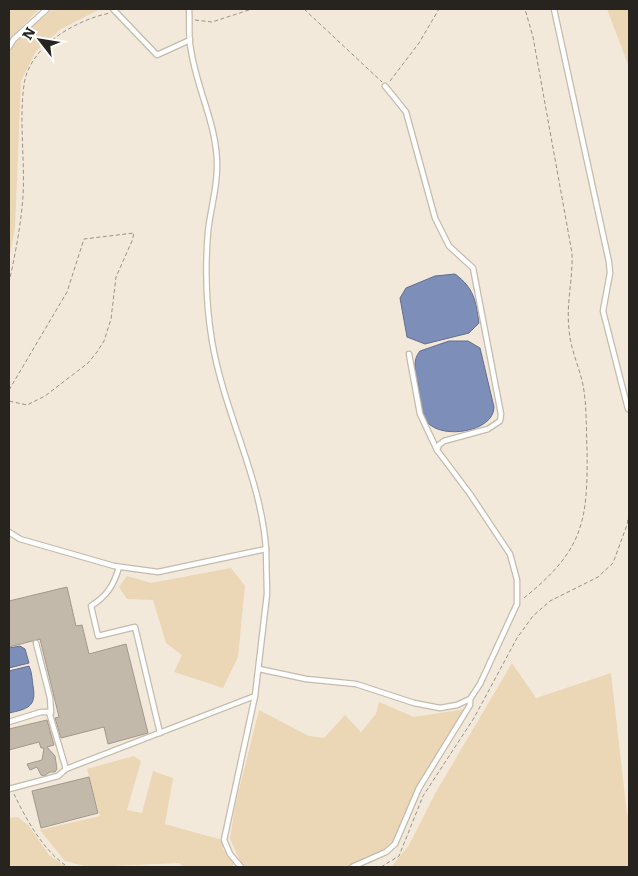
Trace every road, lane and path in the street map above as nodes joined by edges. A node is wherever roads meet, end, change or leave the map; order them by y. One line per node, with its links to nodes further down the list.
1 (47, 9): 11 (lane)
2 (189, 9): 9 (lane)
3 (252, 9): 9 (path)
4 (304, 9): 12 (path)
5 (438, 9): 12 (path)
6 (525, 9): 23 (path)
7 (554, 9): 17 (lane)
8 (114, 10): 10 (lane); 13 (path)
9 (190, 19): 10 (lane)
10 (190, 40): 21 (lane)
11 (9, 47)
12 (385, 86): 18 (lane)
13 (9, 283)
14 (409, 354): 18 (lane)
15 (9, 390): 16 (path)
16 (9, 401)
17 (628, 409)
18 (437, 450): 23 (lane)
19 (629, 512): 38 (path)
20 (9, 532): 22 (lane)
21 (266, 549): 22 (lane); 25 (lane)
22 (119, 567): 30 (lane)
23 (517, 604): 27 (lane)
24 (36, 642): 28 (lane)
25 (259, 670): 26 (lane); 27 (lane)
26 (254, 696): 30 (lane); 36 (lane)
27 (470, 699): 37 (lane)
28 (51, 713): 29 (lane); 31 (lane)
29 (9, 722)
30 (160, 733): 31 (lane)
31 (66, 770): 32 (lane)
32 (10, 789): 33 (path)
33 (68, 867)
34 (139, 867): 35 (path)
35 (172, 867)
36 (241, 867)
37 (352, 867)
38 (381, 867)

